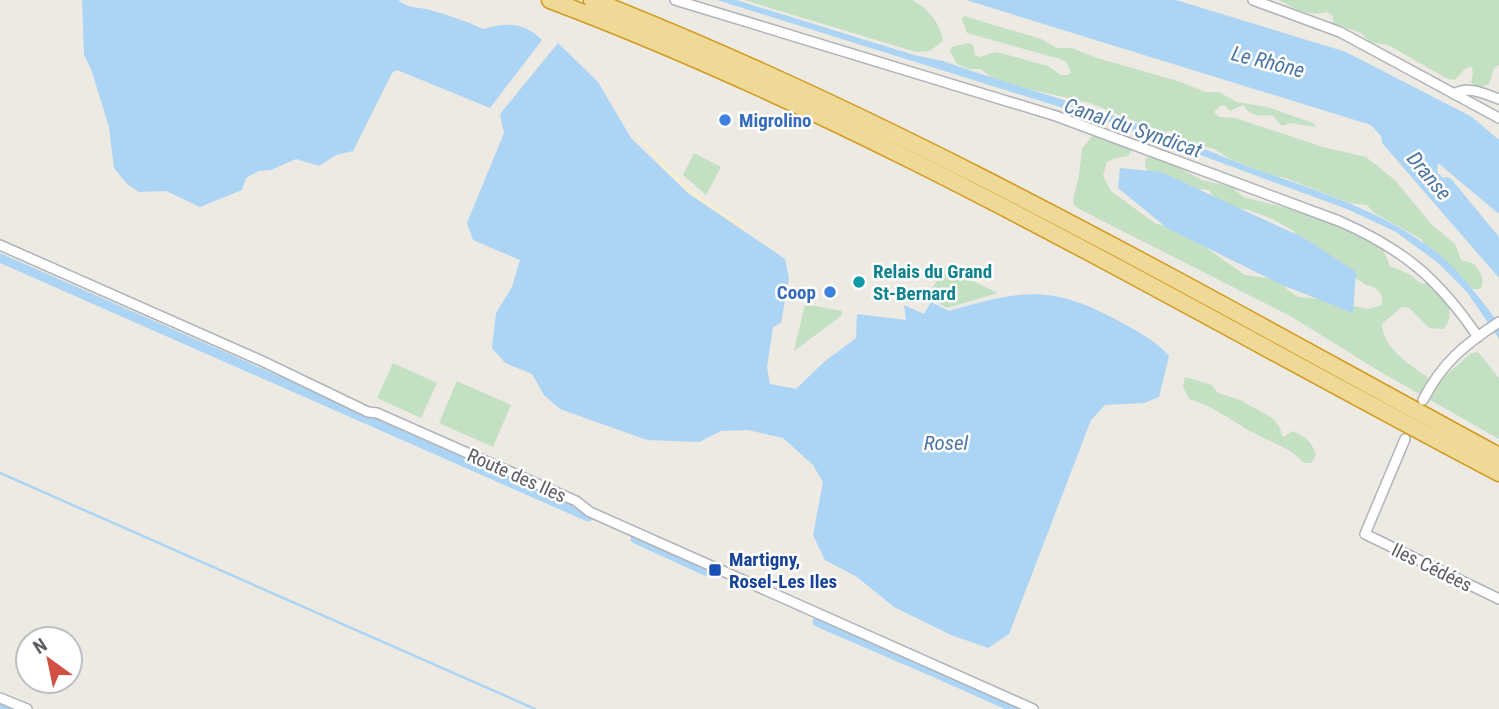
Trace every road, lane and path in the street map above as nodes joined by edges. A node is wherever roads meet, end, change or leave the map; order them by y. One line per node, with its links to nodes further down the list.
1 (550, 0): 14 (highway)
2 (592, 0): 13 (highway)
3 (675, 0): 10 (street)
4 (1253, 0): 5 (street)
5 (1454, 94): 6 (street); 7 (street)
6 (1499, 99)
7 (1499, 118)
8 (0, 246): 18 (street, Route des Iles)
9 (1499, 322): 10 (street)
10 (1480, 335): 11 (street)
11 (1423, 400)
12 (1405, 439): 15 (street, Iles Cédées)
13 (1499, 456)
14 (1499, 473)
15 (1499, 599)
16 (0, 698): 17 (street)
17 (27, 709)
18 (1033, 709)

